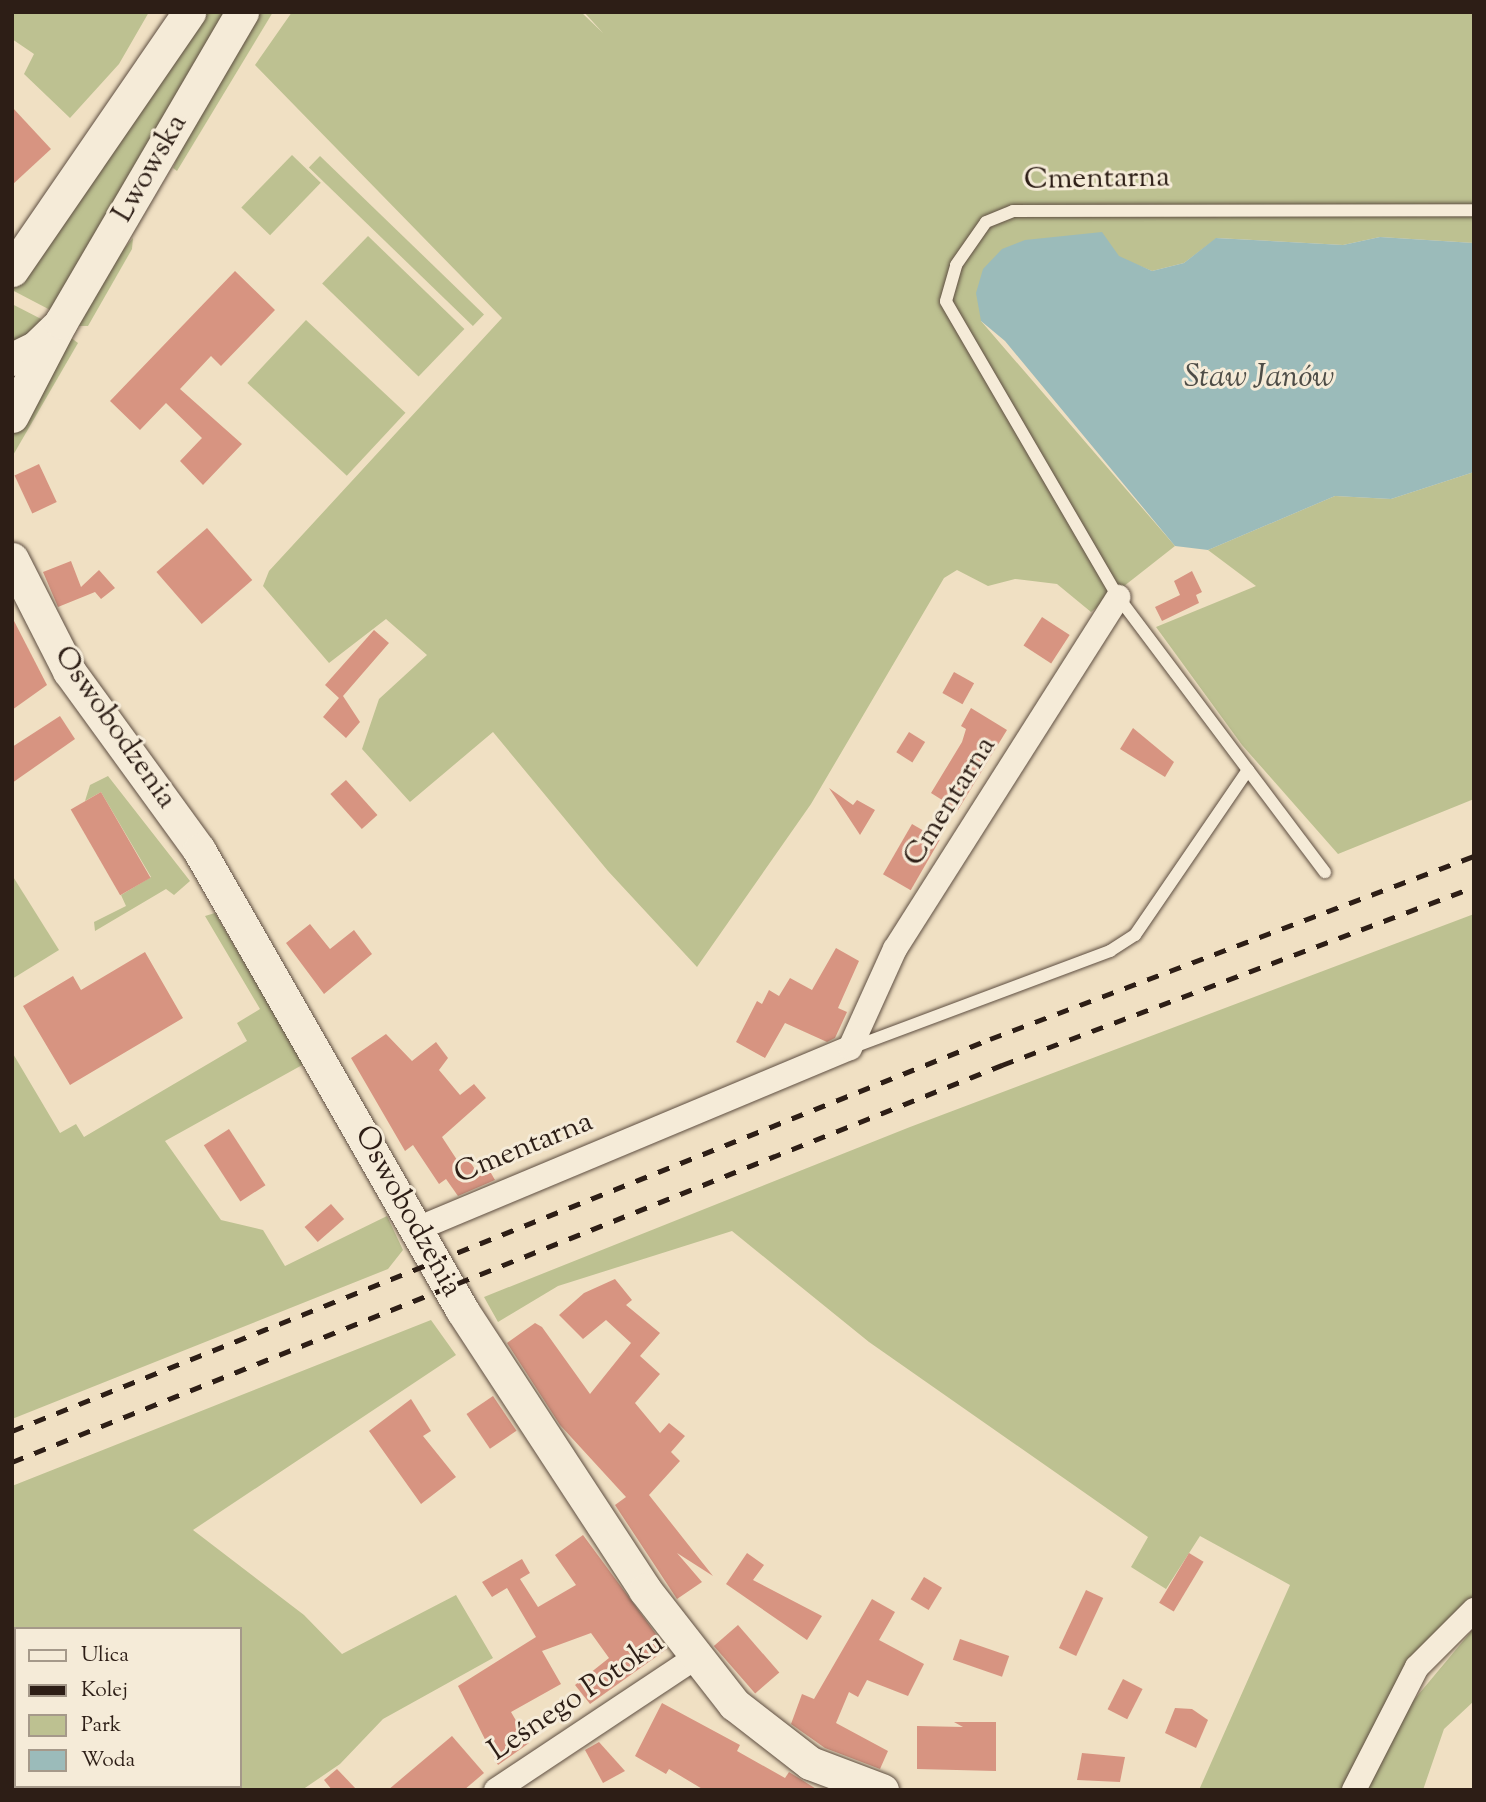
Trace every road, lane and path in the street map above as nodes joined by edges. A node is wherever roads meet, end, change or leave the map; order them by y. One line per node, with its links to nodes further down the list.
1 (188, 12): 3 (street, Lwowska)
2 (242, 12): 7 (street, Lwowska)
3 (53, 205): 5 (street, Lwowska); 6 (street, Lwowska)
4 (1474, 210): 11 (lane, Cmentarna)
5 (12, 246)
6 (12, 270)
7 (59, 325): 8 (street, Lwowska); 9 (street, Lwowska)
8 (12, 359)
9 (12, 416)
10 (12, 559): 15 (street, Oswobodzenia)
11 (1118, 597): 12 (lane, Cmentarna); 14 (street, Cmentarna)
12 (1248, 770): 13 (lane, Cmentarna); 14 (lane, Cmentarna)
13 (1325, 872)
14 (850, 1048): 15 (street, Cmentarna)
15 (417, 1229): 17 (street, Oswobodzenia)
16 (1474, 1610): 20 (street)
17 (693, 1658): 18 (street, Leśnego Potoku); 19 (street, Oswobodzenia)
18 (496, 1790)
19 (882, 1790)
20 (1354, 1790)

